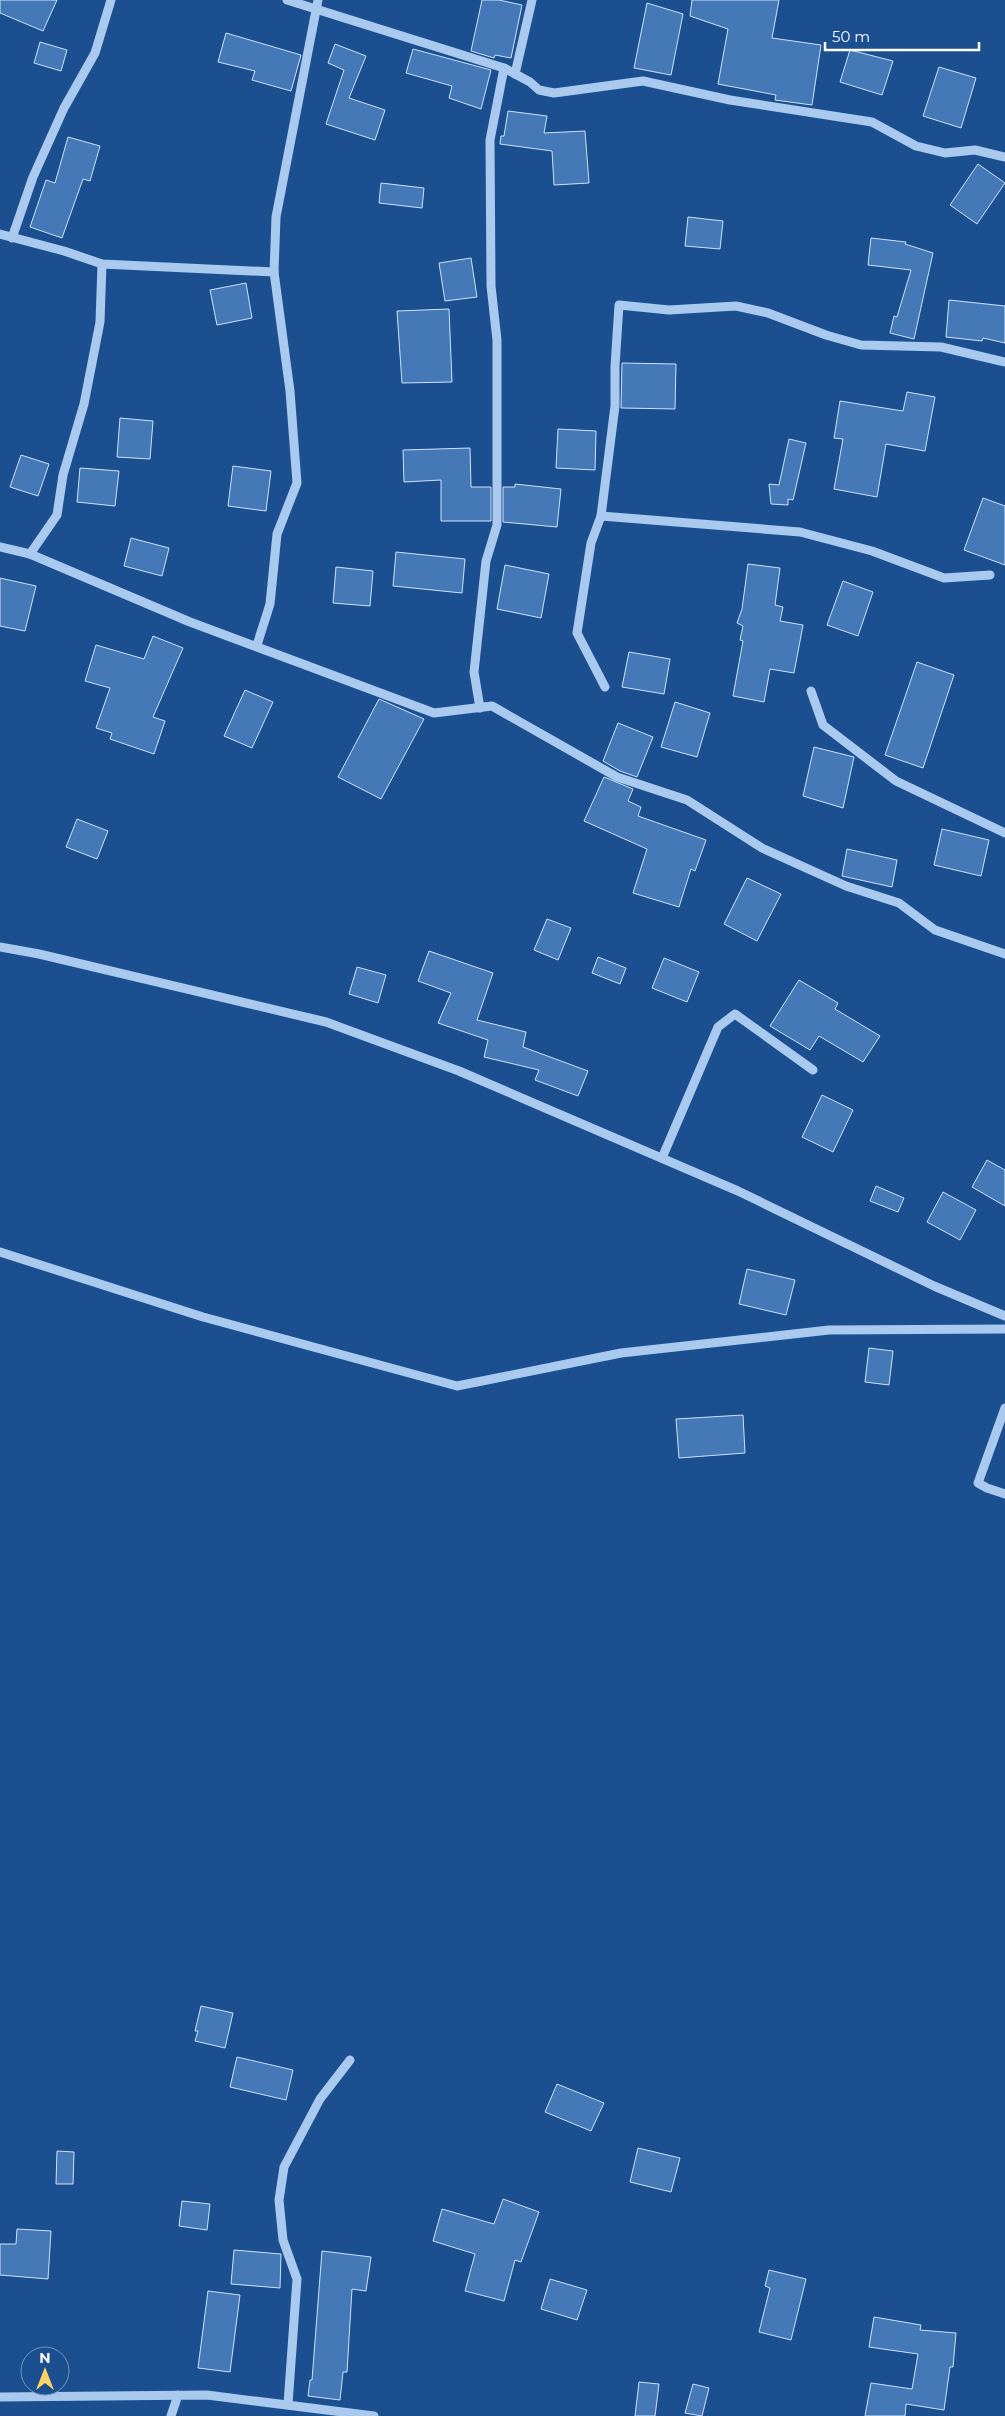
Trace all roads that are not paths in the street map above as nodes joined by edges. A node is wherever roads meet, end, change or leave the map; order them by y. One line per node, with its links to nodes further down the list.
1 (111, 0): 9 (street)
2 (286, 0): 4 (street)
3 (532, 0): 6 (street)
4 (316, 4): 5 (street); 11 (street)
5 (504, 68): 6 (street); 20 (street)
6 (515, 74): 7 (street)
7 (1005, 157)
8 (0, 234): 9 (street)
9 (12, 238): 10 (street)
10 (102, 264): 11 (street); 15 (street)
11 (274, 272): 17 (street)
12 (1005, 362): 13 (street)
13 (601, 516): 16 (street); 18 (street)
14 (0, 547): 15 (street)
15 (30, 554): 17 (street)
16 (990, 575)
17 (257, 645): 20 (street)
18 (605, 686)
19 (811, 691): 21 (street)
20 (480, 708): 23 (street)
21 (1005, 833)
22 (0, 947): 25 (street)
23 (1005, 954)
24 (813, 1070): 25 (street)
25 (662, 1158): 27 (street)
26 (0, 1252): 28 (street)
27 (1005, 1316)
28 (1005, 1329)
29 (1005, 1408): 30 (street)
30 (1005, 1494)
31 (350, 2060): 34 (street)
32 (178, 2395): 33 (street); 34 (street); 36 (street)
33 (0, 2397)
34 (288, 2404): 35 (street)
35 (353, 2414): 37 (street)
36 (171, 2416)
37 (374, 2416)

